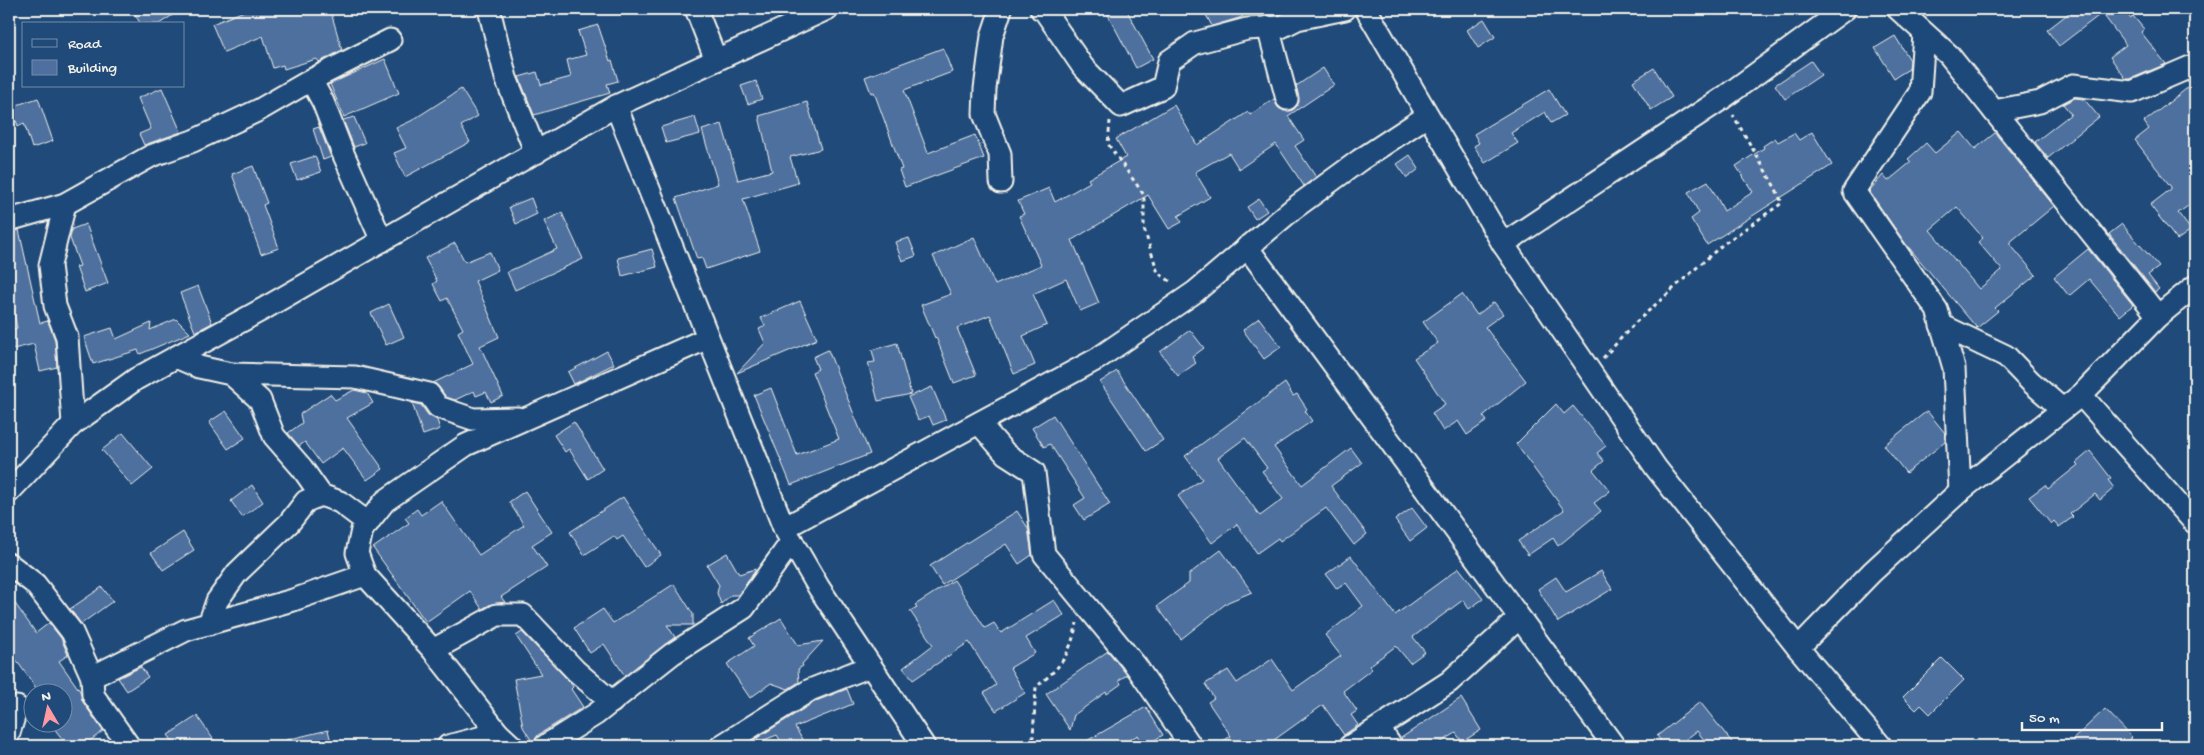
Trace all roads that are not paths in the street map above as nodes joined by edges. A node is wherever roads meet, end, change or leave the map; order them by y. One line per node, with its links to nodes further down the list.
1 (489, 9): 20 (street)
2 (696, 9): 13 (street)
3 (827, 9): 13 (street)
4 (1001, 9): 21 (street)
5 (1041, 9): 10 (street)
6 (1345, 9): 10 (street)
7 (1366, 9): 19 (street)
8 (1845, 9): 25 (street)
9 (1898, 9): 11 (street)
10 (1268, 27): 16 (street)
11 (1924, 33): 18 (street); 29 (street)
12 (390, 40): 15 (street)
13 (716, 60): 17 (street)
14 (2195, 65): 18 (street)
15 (311, 80): 22 (street); 24 (street)
16 (1287, 99)
17 (616, 106): 20 (street); 30 (street)
18 (1994, 111): 28 (street)
19 (1427, 116): 25 (street); 26 (street)
20 (536, 153): 24 (street)
21 (1001, 182)
22 (65, 204): 23 (street); 37 (street)
23 (9, 220)
24 (382, 241): 31 (street)
25 (1504, 244): 48 (street)
26 (1247, 248): 36 (street); 46 (street)
27 (2195, 286): 28 (street)
28 (2158, 316): 33 (street)
29 (1941, 325): 34 (street); 39 (street)
30 (708, 338): 35 (street); 43 (street)
31 (176, 357): 32 (street); 37 (street)
32 (231, 374): 35 (street); 40 (street)
33 (2082, 395): 34 (street); 42 (street)
34 (2062, 409): 39 (street)
35 (528, 418): 41 (street)
36 (979, 423): 43 (street); 62 (street)
37 (73, 424): 38 (street)
38 (10, 485)
39 (1960, 491): 48 (street)
40 (321, 495): 41 (street); 47 (street)
41 (368, 523): 45 (street)
42 (2195, 523)
43 (788, 534): 50 (street); 52 (street)
44 (9, 564): 51 (street)
45 (365, 574): 47 (street); 49 (street)
46 (1519, 618): 54 (street); 65 (street)
47 (209, 624): 51 (street)
48 (1798, 648): 66 (street)
49 (433, 650): 52 (street); 56 (street)
50 (867, 662): 60 (street); 61 (street)
51 (92, 677): 57 (street)
52 (612, 702): 59 (street)
53 (17, 707): 55 (street)
54 (1378, 728): 63 (street); 64 (street)
55 (9, 733)
56 (505, 740): 58 (street)
57 (129, 746)
58 (448, 746)
59 (545, 746)
60 (721, 746)
61 (924, 746)
62 (1191, 746)
63 (1350, 746)
64 (1391, 746)
65 (1614, 746)
66 (1881, 746)

